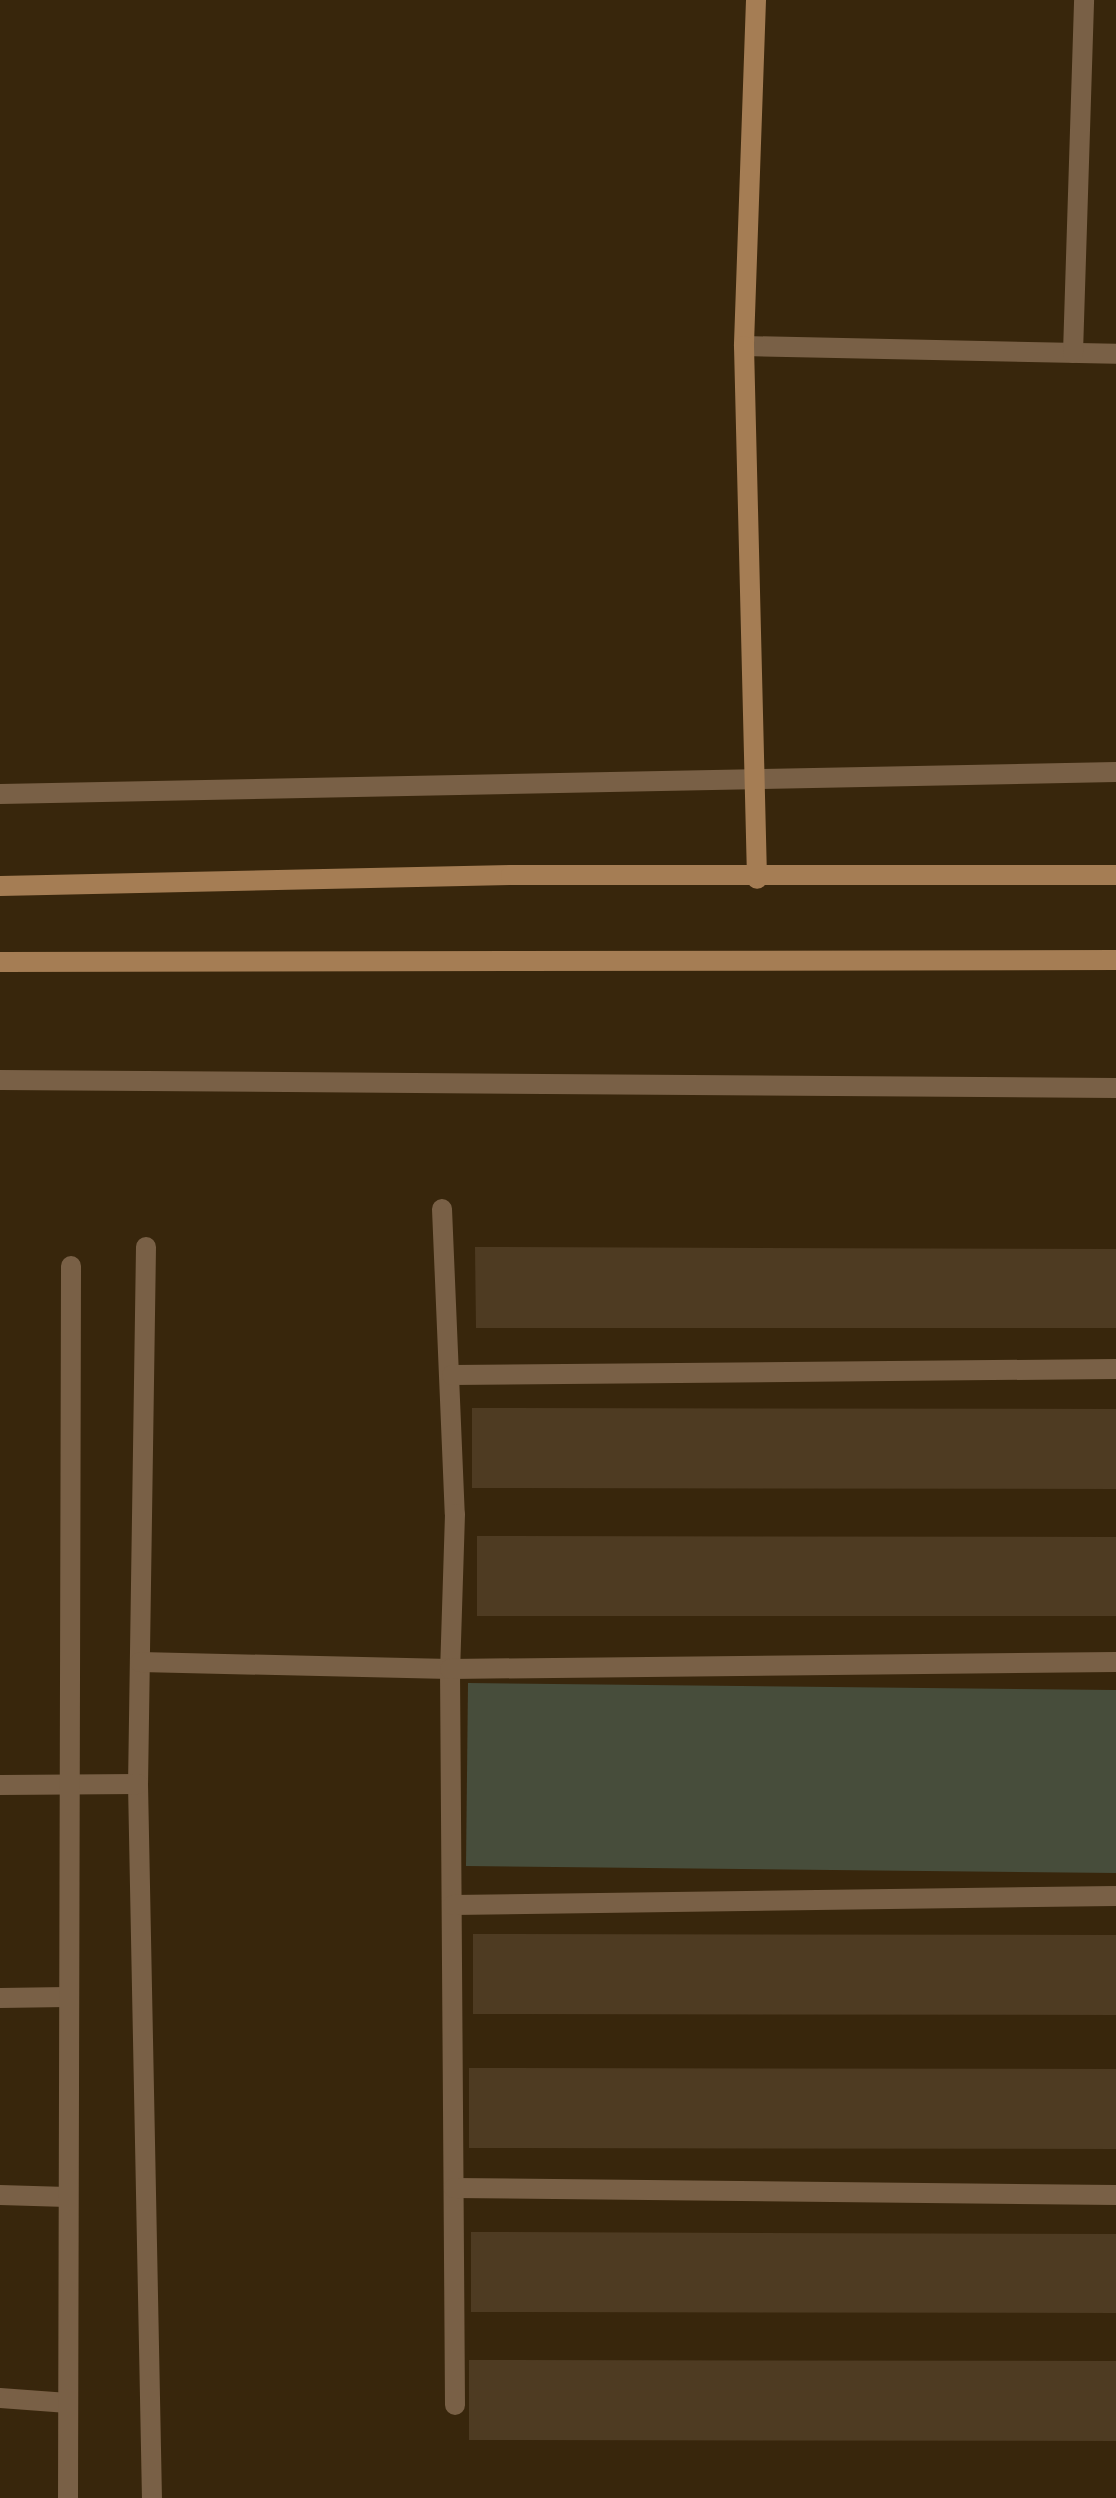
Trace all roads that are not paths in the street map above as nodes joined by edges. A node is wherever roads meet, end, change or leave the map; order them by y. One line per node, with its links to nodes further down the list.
1 (756, 0): 3 (main road)
2 (1084, 0): 4 (street)
3 (744, 346): 4 (street); 7 (main road)
4 (1073, 353): 5 (street)
5 (1116, 354)
6 (1116, 772): 7 (street)
7 (755, 781): 8 (street); 10 (main road)
8 (0, 794)
9 (1116, 875): 10 (main road)
10 (757, 879): 11 (main road)
11 (0, 886)
12 (1116, 960): 13 (main road)
13 (0, 962)
14 (0, 1080): 15 (street)
15 (1116, 1088)
16 (442, 1209): 20 (street)
17 (146, 1247): 21 (street)
18 (71, 1266): 24 (street)
19 (1116, 1369): 20 (street)
20 (452, 1375): 23 (street)
21 (140, 1662): 23 (street); 25 (street)
22 (1116, 1662): 23 (street)
23 (450, 1669): 28 (street)
24 (66, 1784): 25 (street); 26 (street); 29 (street)
25 (138, 1784): 39 (street)
26 (0, 1785)
27 (1116, 1896): 28 (street)
28 (453, 1905): 31 (street)
29 (67, 1997): 30 (street); 34 (street)
30 (0, 1998)
31 (454, 2188): 33 (street); 37 (street)
32 (0, 2195): 34 (street)
33 (1116, 2195)
34 (67, 2197): 36 (street)
35 (0, 2398): 36 (street)
36 (68, 2403): 38 (street)
37 (455, 2405)
38 (68, 2498)
39 (152, 2498)

